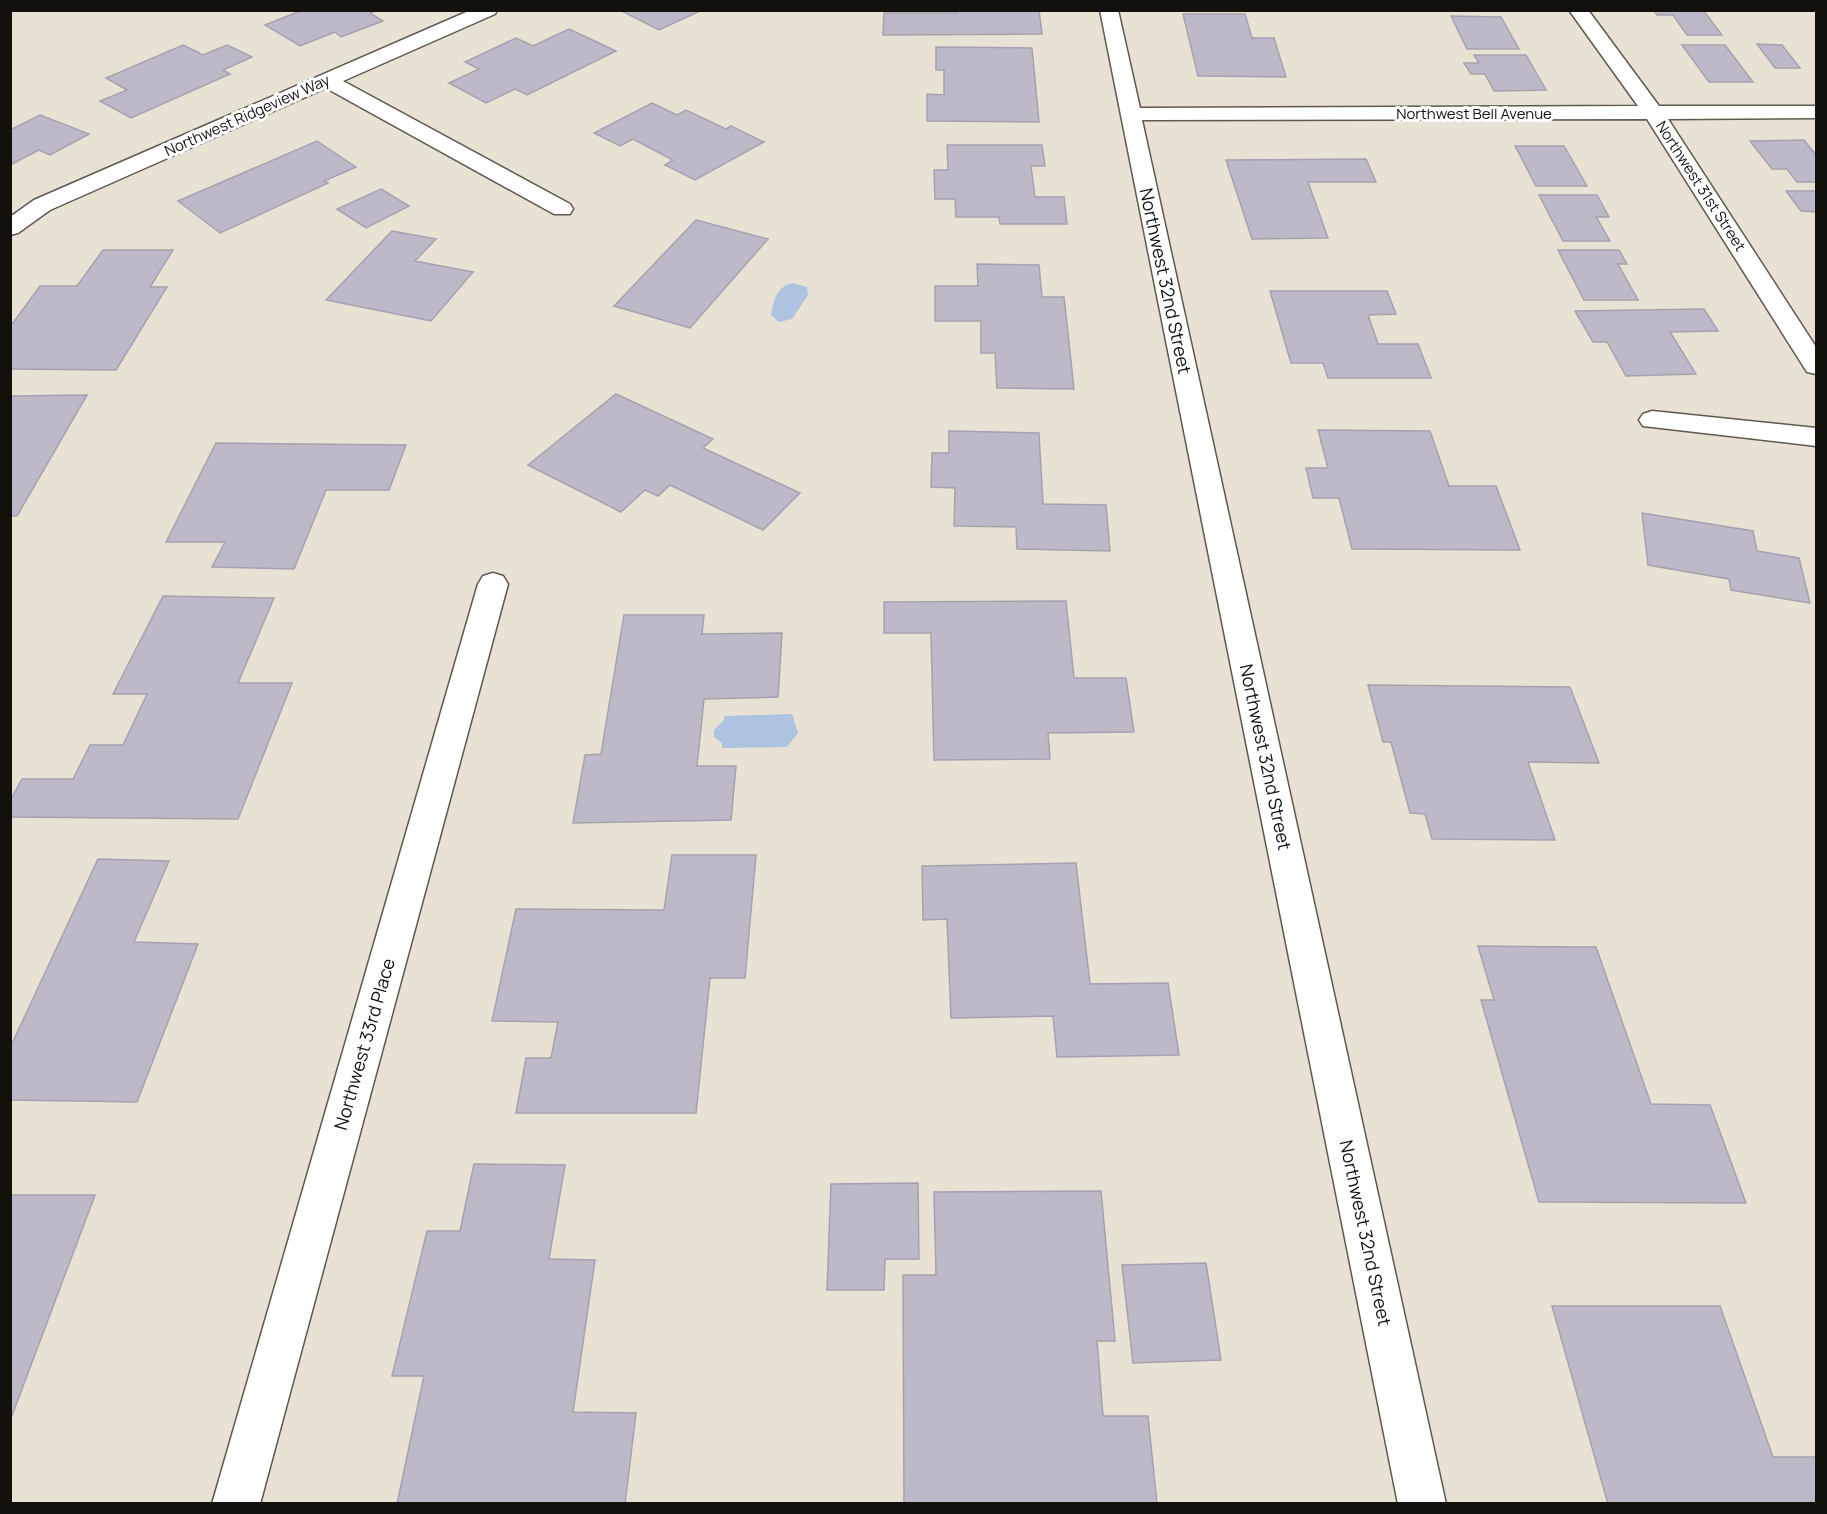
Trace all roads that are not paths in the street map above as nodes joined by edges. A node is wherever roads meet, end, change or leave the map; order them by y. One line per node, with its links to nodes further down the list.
1 (488, 10): 4 (street, Northwest Ridgeview Way)
2 (1109, 10): 7 (street, Northwest 32nd Street)
3 (1578, 10): 5 (street, Northwest 31st Street)
4 (326, 80): 8 (street); 9 (street, Northwest Ridgeview Way)
5 (1653, 112): 6 (street, Northwest Bell Avenue); 7 (street, Northwest Bell Avenue); 10 (street, Northwest 31st Street)
6 (1816, 112)
7 (1131, 114): 15 (street, Northwest 32nd Street)
8 (562, 209)
9 (10, 228)
10 (1816, 366)
11 (1652, 420): 12 (street)
12 (1816, 437)
13 (493, 584): 14 (street, Northwest 33rd Place)
14 (236, 1503)
15 (1422, 1503)

